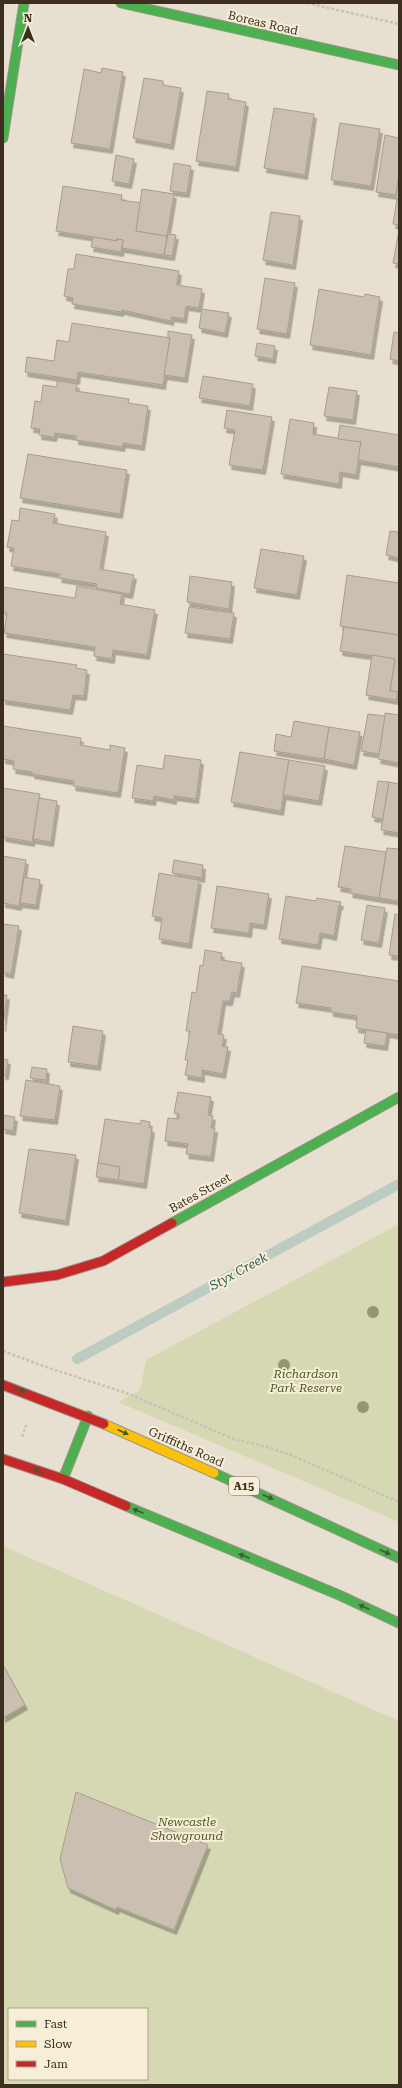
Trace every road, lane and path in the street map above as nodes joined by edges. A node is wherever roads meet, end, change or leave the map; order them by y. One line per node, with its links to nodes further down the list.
1 (24, 3): 6 (main road)
2 (121, 3): 5 (main road, Boreas Road)
3 (307, 3): 4 (path)
4 (399, 24)
5 (399, 65)
6 (3, 138)
7 (399, 1097): 8 (main road, Bates Street)
8 (3, 1282)
9 (3, 1351): 10 (path)
10 (46, 1367): 12 (path); 17 (path)
11 (3, 1385): 12 (main road, Griffiths Road / A15, one-way to 12)
12 (37, 1395): 13 (main road, Griffiths Road / A15); 15 (path)
13 (88, 1416): 16 (main road); 18 (main road, Griffiths Road / A15, one-way to 18)
14 (3, 1459): 15 (main road)
15 (13, 1462): 16 (main road, one-way to 15)
16 (63, 1479): 19 (main road, one-way to 16)
17 (399, 1502)
18 (399, 1558)
19 (399, 1623)

